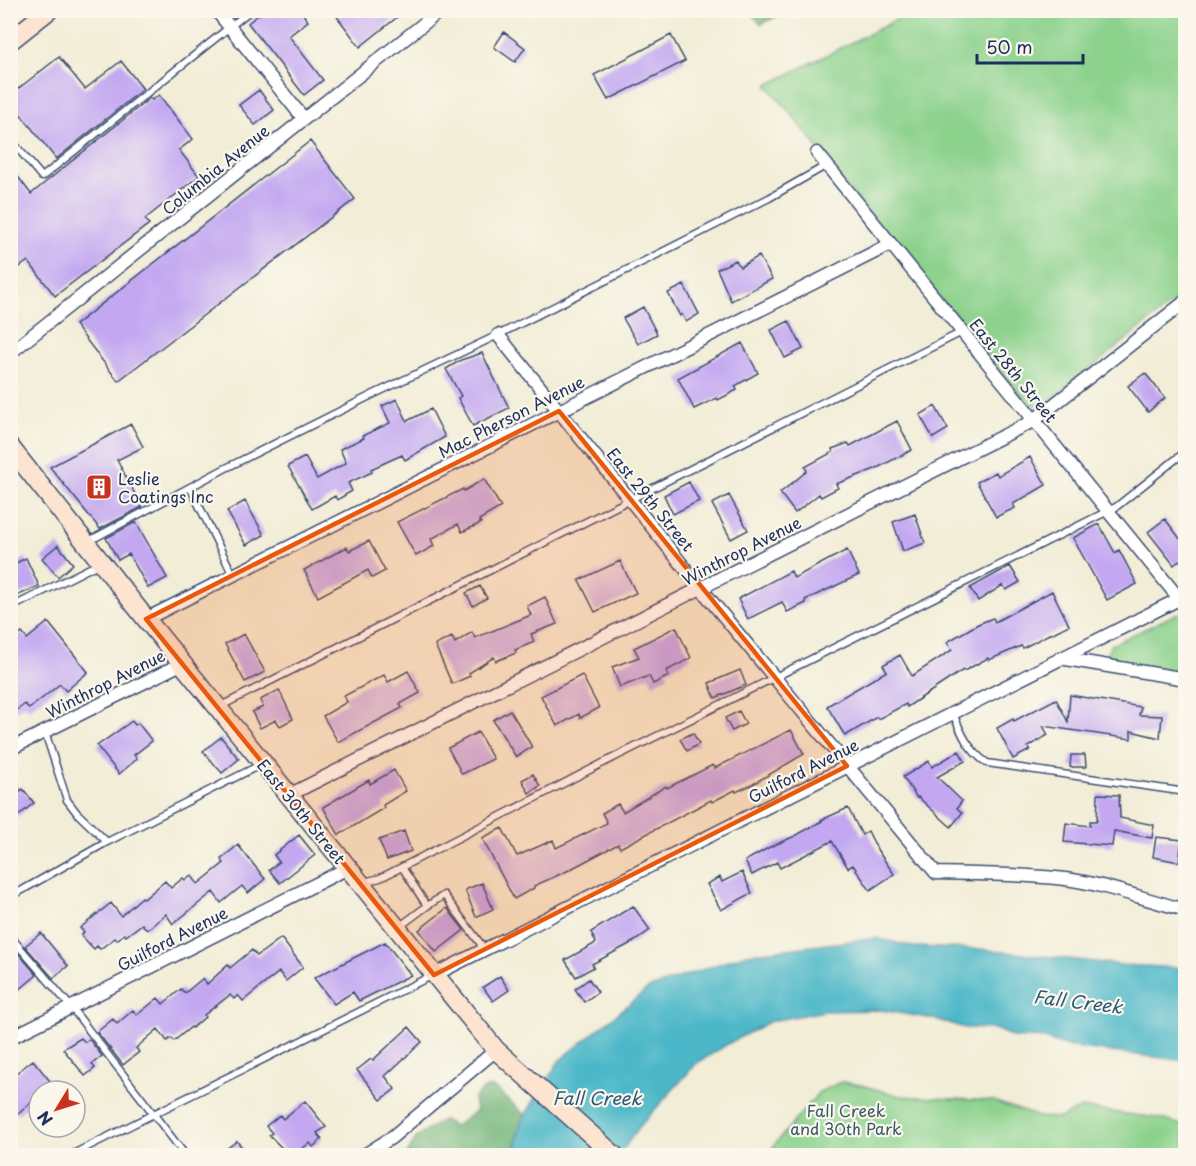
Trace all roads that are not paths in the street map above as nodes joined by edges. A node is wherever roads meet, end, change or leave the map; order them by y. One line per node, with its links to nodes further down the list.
1 (49, 10): 6 (main road)
2 (216, 10): 5 (street)
3 (251, 10): 5 (lane)
4 (441, 10): 7 (street, Columbia Avenue)
5 (230, 27): 7 (street); 8 (lane)
6 (10, 41)
7 (304, 119): 15 (street, Columbia Avenue)
8 (10, 139)
9 (817, 153): 10 (street, East 28th Street)
10 (827, 165): 11 (street, East 28th Street); 14 (lane)
11 (891, 244): 13 (street, East 28th Street); 16 (street, Mac Pherson Avenue)
12 (1185, 302): 17 (street, Winthrop Avenue)
13 (962, 332): 17 (street, East 28th Street); 21 (lane)
14 (498, 335): 16 (street, East 29th Street); 20 (lane)
15 (10, 353)
16 (559, 411): 21 (street, East 29th Street); 25 (street, Mac Pherson Avenue)
17 (1034, 421): 22 (street, East 28th Street); 26 (street, Winthrop Avenue)
18 (10, 447): 23 (main road, East 30th Street)
19 (1185, 451): 22 (lane)
20 (190, 487): 23 (lane); 25 (lane)
21 (631, 500): 26 (street, East 29th Street); 34 (lane)
22 (1107, 511): 27 (street, East 28th Street); 32 (lane)
23 (86, 543): 24 (main road, East 30th Street)
24 (102, 562): 28 (lane); 29 (main road, East 30th Street)
25 (233, 575): 29 (street, Mac Pherson Avenue)
26 (702, 588): 32 (street, East 29th Street); 41 (street, Winthrop Avenue)
27 (1183, 600): 30 (street, Guilford Avenue)
28 (10, 608)
29 (146, 619): 31 (main road, East 30th Street)
30 (1060, 658): 33 (street); 35 (street, Guilford Avenue)
31 (183, 663): 34 (main road, East 30th Street); 36 (street, Winthrop Avenue)
32 (774, 677): 39 (street, East 29th Street); 43 (lane)
33 (1185, 679)
34 (218, 707): 38 (main road, East 30th Street)
35 (953, 713): 39 (street, Guilford Avenue); 40 (lane)
36 (45, 732): 37 (street, Winthrop Avenue); 42 (lane)
37 (10, 749)
38 (264, 764): 41 (main road, East 30th Street); 42 (lane)
39 (847, 766): 48 (street, East 29th Street); 51 (street, Guilford Avenue)
40 (1185, 792)
41 (289, 795): 44 (main road, East 30th Street)
42 (107, 842): 46 (lane)
43 (402, 867): 45 (lane); 47 (lane)
44 (348, 868): 45 (main road, East 30th Street); 53 (street, Guilford Avenue)
45 (360, 883): 49 (main road, East 30th Street)
46 (10, 897)
47 (427, 906): 49 (lane); 51 (lane)
48 (1185, 910)
49 (397, 929): 52 (main road, East 30th Street)
50 (10, 936): 53 (lane)
51 (483, 950): 52 (street, Guilford Avenue)
52 (434, 975): 55 (main road, East 30th Street); 56 (lane)
53 (71, 1007): 54 (street, Guilford Avenue); 56 (lane)
54 (10, 1038)
55 (496, 1050): 59 (street); 60 (main road, East 30th Street)
56 (153, 1114): 57 (lane); 58 (lane)
57 (69, 1155)
58 (186, 1155)
59 (363, 1155)
60 (615, 1155)

